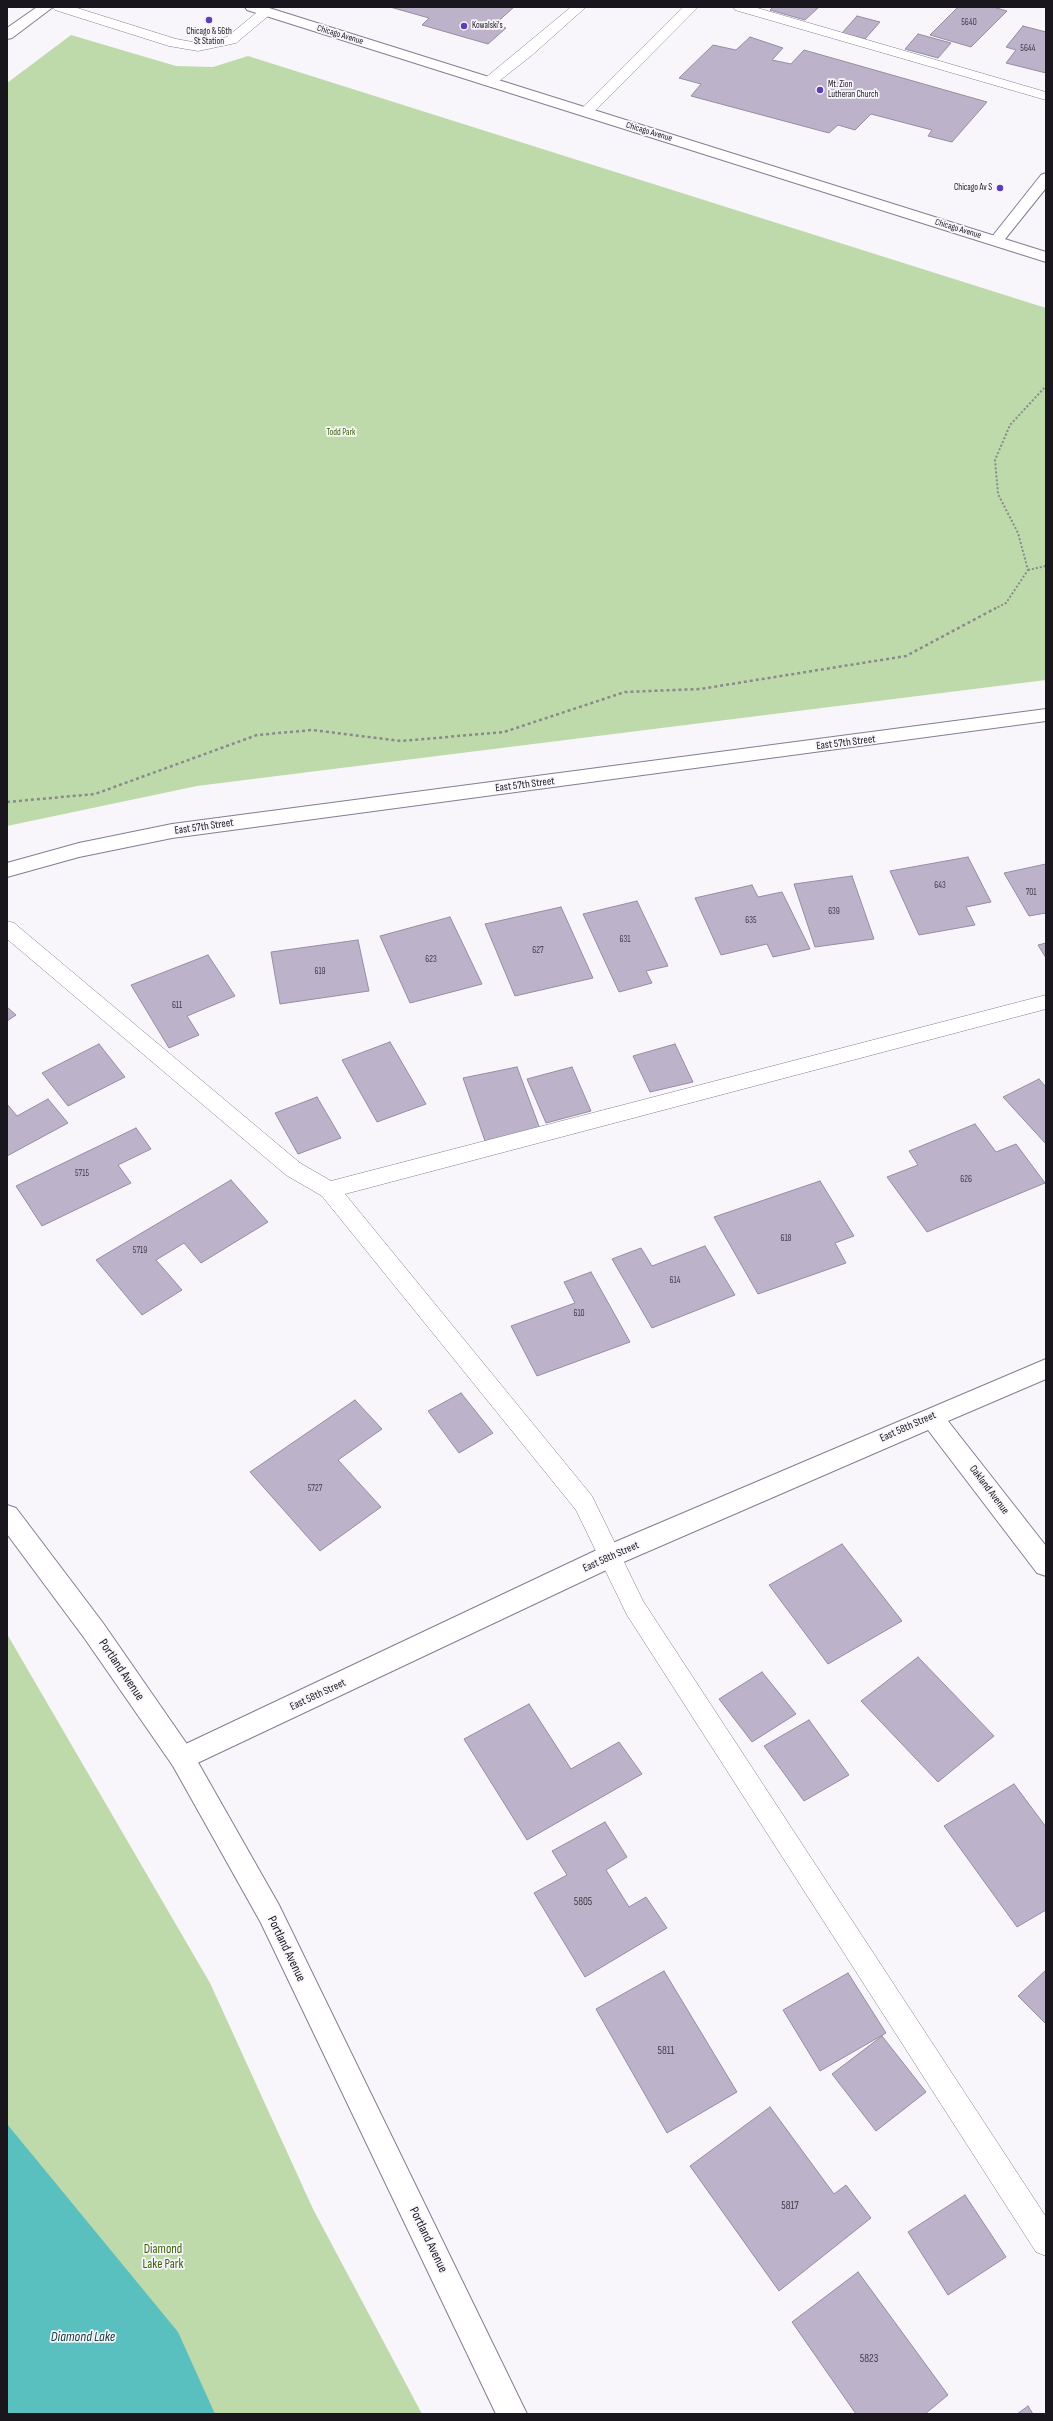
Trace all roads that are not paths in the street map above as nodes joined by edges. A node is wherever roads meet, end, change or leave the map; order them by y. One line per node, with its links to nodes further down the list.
1 (46, 7): 8 (street)
2 (60, 7): 7 (lane)
3 (252, 7): 7 (street, Chicago Avenue)
4 (579, 7): 9 (lane)
5 (691, 7): 11 (lane)
6 (740, 7): 10 (lane)
7 (266, 12): 9 (street, Chicago Avenue)
8 (7, 35)
9 (489, 82): 11 (street, Chicago Avenue)
10 (1046, 96)
11 (586, 112): 13 (street, Chicago Avenue)
12 (1046, 178): 13 (street)
13 (996, 241): 14 (street, Chicago Avenue)
14 (1046, 257)
15 (1046, 715): 16 (street, East 57th Street)
16 (7, 870)
17 (7, 928): 19 (lane)
18 (1046, 1002): 19 (lane)
19 (329, 1190): 23 (lane)
20 (1046, 1369): 21 (street, East 58th Street)
21 (931, 1417): 23 (street, East 58th Street); 24 (street, Oakland Avenue)
22 (7, 1515): 25 (street, Portland Avenue)
23 (610, 1556): 25 (street, East 58th Street); 26 (lane)
24 (1046, 1565)
25 (182, 1758): 27 (street, Portland Avenue)
26 (1046, 2242)
27 (512, 2414)

